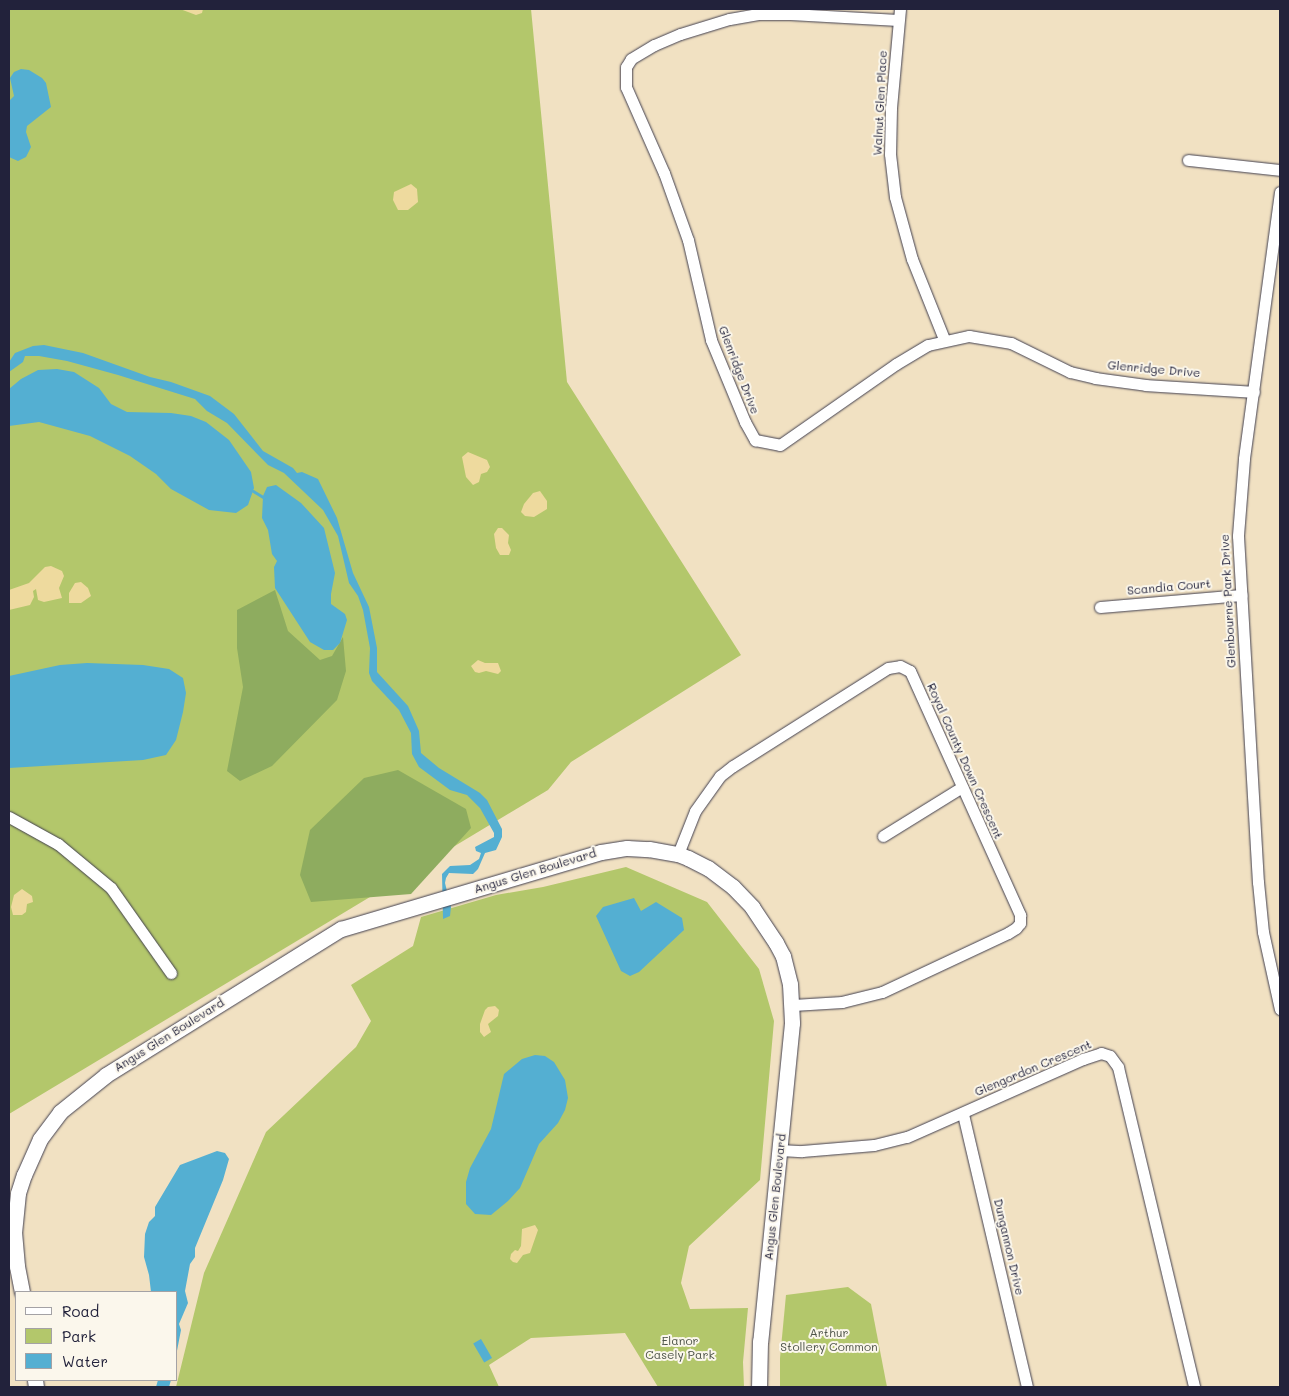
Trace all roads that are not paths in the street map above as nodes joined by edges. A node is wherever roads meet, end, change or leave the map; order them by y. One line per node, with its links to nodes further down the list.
1 (899, 14): 5 (street, Walnut Glen Place); 5 (street, Glenridge Drive)
2 (1188, 160): 3 (street)
3 (1280, 170)
4 (1280, 192): 6 (street, Glenbourne Park Drive)
5 (944, 339): 6 (street, Glenridge Drive)
6 (1254, 392): 7 (street, Glenbourne Park Drive)
7 (1241, 595): 8 (street, Scandia Court); 15 (street, Glenbourne Park Drive)
8 (1100, 607)
9 (962, 787): 11 (street); 12 (street, Royal County Down Crescent); 14 (street, Royal County Down Crescent)
10 (9, 817): 13 (street)
11 (884, 836)
12 (678, 854): 14 (street, Angus Glen Boulevard); 18 (street, Angus Glen Boulevard)
13 (171, 973)
14 (793, 1006): 17 (street, Angus Glen Boulevard)
15 (1280, 1008)
16 (963, 1114): 17 (street, Glengordon Crescent); 21 (street, Dungannon Drive); 22 (street, Glengordon Crescent)
17 (780, 1150): 20 (street, Angus Glen Boulevard)
18 (13, 1267): 19 (street, Angus Glen Boulevard)
19 (22, 1291)
20 (759, 1387)
21 (1027, 1387)
22 (1194, 1387)

